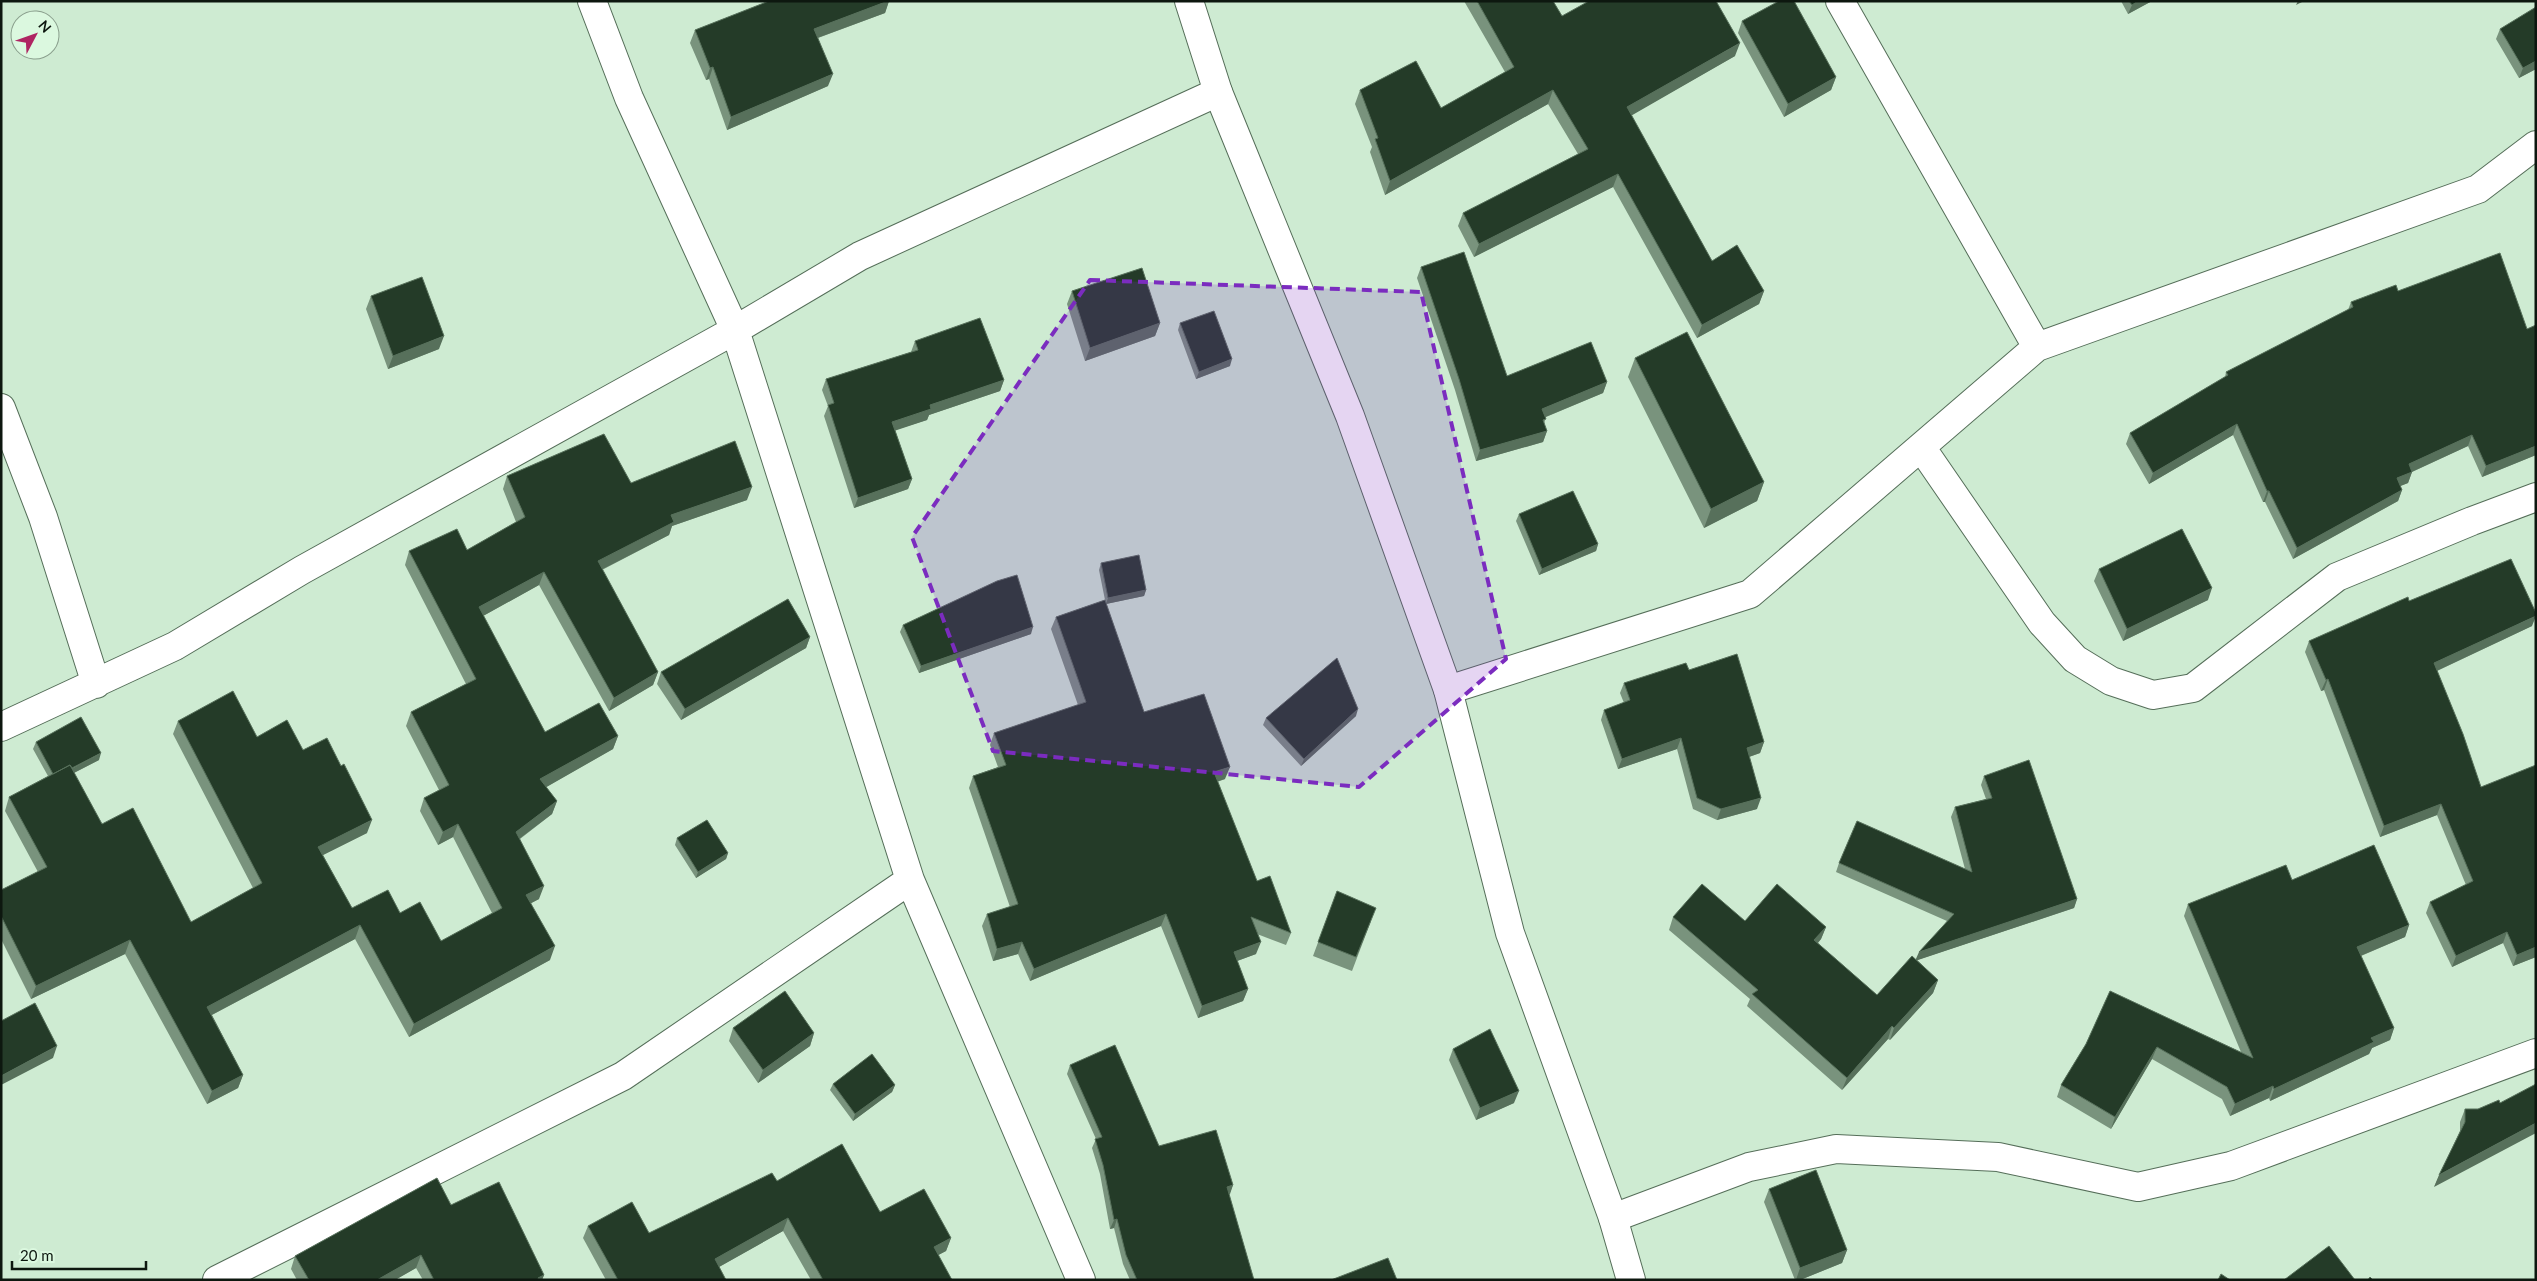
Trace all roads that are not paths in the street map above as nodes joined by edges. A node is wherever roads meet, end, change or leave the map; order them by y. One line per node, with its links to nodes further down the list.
1 (592, 1): 6 (street)
2 (1189, 1): 4 (street)
3 (1840, 1): 7 (street)
4 (1218, 92): 6 (street); 12 (street)
5 (2536, 144): 7 (street)
6 (735, 330): 11 (street); 14 (street)
7 (2038, 347): 9 (street)
8 (1, 408): 11 (street)
9 (1921, 447): 10 (street); 12 (street)
10 (2536, 497)
11 (96, 684): 13 (street)
12 (1448, 690): 16 (street)
13 (1, 727)
14 (910, 880): 17 (street); 18 (street)
15 (2536, 1053): 16 (street)
16 (1614, 1218): 19 (street)
17 (217, 1280)
18 (1081, 1280)
19 (1631, 1280)

